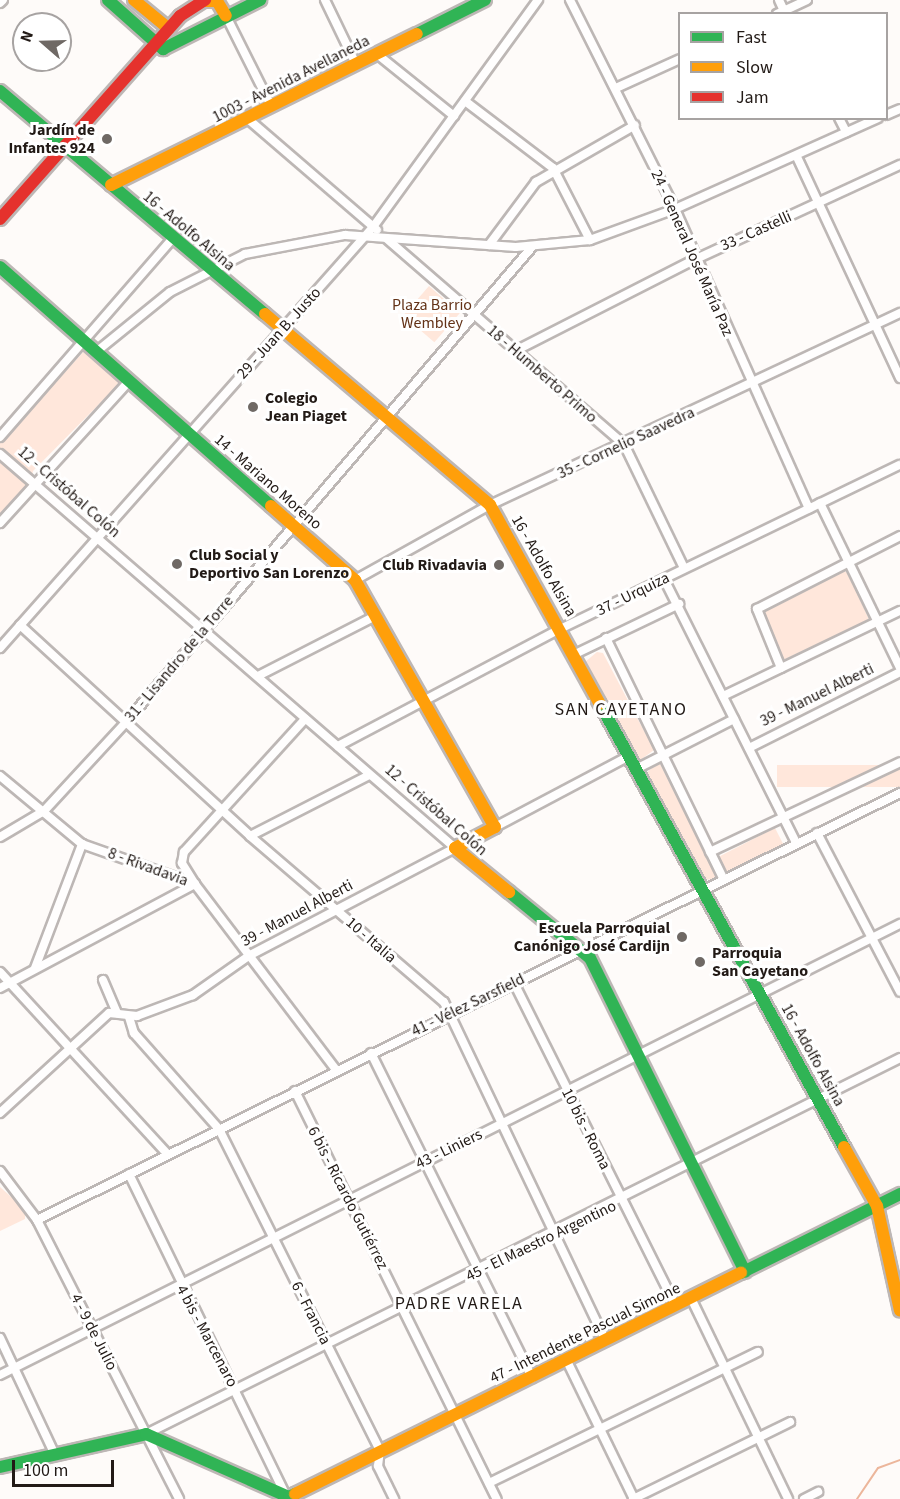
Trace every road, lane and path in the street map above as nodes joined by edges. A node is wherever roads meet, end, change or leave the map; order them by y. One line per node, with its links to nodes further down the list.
1 (108, 0): 15 (street)
2 (134, 0): 14 (street)
3 (260, 0): 12 (street)
4 (325, 0): 18 (street)
5 (483, 0): 16 (street, 1003 - Avenida Avellaneda)
6 (538, 0): 21 (street, 29 - Juan B. Justo)
7 (570, 0): 19 (street, 24 - General José María Paz)
8 (779, 0): 11 (street)
9 (807, 0): 11 (street)
10 (199, 2): 12 (street); 13 (street); 14 (street)
11 (782, 12)
12 (226, 16): 13 (street); 22 (street)
13 (201, 27): 15 (street)
14 (169, 29): 15 (street)
15 (160, 46): 29 (street)
16 (377, 54): 18 (street, 1003 - Avenida Avellaneda); 23 (street)
17 (678, 59): 19 (street)
18 (356, 64): 22 (street, 1003 - Avenida Avellaneda)
19 (616, 88): 27 (street, 24 - General José María Paz)
20 (0, 91): 29 (street, 16 - Adolfo Alsina)
21 (465, 102): 23 (street, 29 - Juan B. Justo); 32 (street)
22 (271, 106): 24 (street, 1003 - Avenida Avellaneda)
23 (454, 116): 37 (street, 29 - Juan B. Justo)
24 (248, 119): 33 (street, 1003 - Avenida Avellaneda); 37 (street, 18 - Humberto Primo)
25 (840, 120): 28 (street)
26 (873, 120): 28 (street)
27 (634, 125): 32 (street); 35 (street, 24 - General José María Paz)
28 (846, 132): 30 (street)
29 (68, 148): 33 (street, 16 - Adolfo Alsina); 36 (street); 38 (street)
30 (796, 157): 34 (street); 35 (street)
31 (900, 165): 34 (street, 33 - Castelli)
32 (553, 168): 42 (street); 43 (street)
33 (111, 186): 40 (street, 16 - Adolfo Alsina)
34 (818, 203): 45 (street, 33 - Castelli); 50 (street)
35 (675, 209): 42 (street); 45 (street, 24 - General José María Paz)
36 (0, 219)
37 (373, 227): 39 (street, 29 - Juan B. Justo); 41 (street, 18 - Humberto Primo)
38 (0, 230)
39 (364, 237): 41 (street); 47 (street); 51 (street, 29 - Juan B. Justo)
40 (172, 238): 47 (street, 16 - Adolfo Alsina); 52 (street)
41 (387, 238): 43 (street); 49 (street, 18 - Humberto Primo)
42 (590, 240): 44 (street)
43 (489, 245): 44 (street)
44 (532, 246): 49 (street, 31 - Lisandro de la Torre)
45 (694, 260): 53 (street, 33 - Castelli); 57 (street, 24 - General José María Paz)
46 (0, 267): 52 (street, 14 - Mariano Moreno)
47 (208, 269): 51 (street, 16 - Adolfo Alsina); 54 (street)
48 (900, 313): 50 (street, 35 - Cornelio Saavedra)
49 (474, 315): 53 (street, 18 - Humberto Primo); 58 (street, 31 - Lisandro de la Torre)
50 (875, 325): 55 (street); 57 (street, 35 - Cornelio Saavedra)
51 (281, 331): 58 (street, 16 - Adolfo Alsina); 59 (street, 29 - Juan B. Justo)
52 (85, 342): 54 (street, 14 - Mariano Moreno); 60 (street)
53 (517, 350): 61 (street, 18 - Humberto Primo)
54 (96, 352): 56 (street, 14 - Mariano Moreno)
55 (900, 378)
56 (129, 381): 59 (street, 14 - Mariano Moreno); 64 (street)
57 (750, 385): 61 (street, 35 - Cornelio Saavedra); 67 (street, 24 - General José María Paz)
58 (383, 419): 66 (street, 16 - Adolfo Alsina); 69 (street, 31 - Lisandro de la Torre)
59 (189, 434): 69 (street, 14 - Mariano Moreno); 71 (street, 29 - Juan B. Justo)
60 (0, 437)
61 (624, 444): 66 (street, 35 - Cornelio Saavedra); 73 (street, 18 - Humberto Primo)
62 (0, 454): 64 (street, 12 - Cristóbal Colón)
63 (900, 465): 65 (street, 37 - Urquiza)
64 (34, 483): 68 (street); 71 (street, 12 - Cristóbal Colón)
65 (820, 503): 67 (street, 37 - Urquiza); 72 (street)
66 (490, 505): 75 (street, 35 - Cornelio Saavedra); 82 (street, 16 - Adolfo Alsina)
67 (809, 508): 73 (street, 37 - Urquiza)
68 (0, 523)
69 (293, 527): 75 (street, 14 - Mariano Moreno); 81 (street, 31 - Lisandro de la Torre)
70 (900, 536): 72 (street)
71 (98, 538): 80 (street, 29 - Juan B. Justo); 81 (street, 12 - Cristóbal Colón)
72 (847, 562): 79 (street); 86 (street)
73 (684, 568): 74 (street, 37 - Urquiza)
74 (664, 579): 76 (street); 82 (street, 37 - Urquiza)
75 (355, 580): 78 (street, 14 - Mariano Moreno)
76 (679, 604): 83 (street); 89 (street)
77 (900, 611): 79 (street)
78 (375, 616): 88 (street); 90 (street, 14 - Mariano Moreno)
79 (877, 623): 86 (street); 87 (street)
80 (20, 625): 84 (street, 29 - Juan B. Justo); 93 (street, 10 - Italia)
81 (204, 629): 88 (street, 12 - Cristóbal Colón); 93 (street, 31 - Lisandro de la Torre)
82 (560, 629): 85 (street, 16 - Adolfo Alsina); 90 (street, 37 - Urquiza)
83 (606, 638): 85 (street); 97 (street)
84 (0, 648)
85 (573, 655): 96 (street, 16 - Adolfo Alsina)
86 (781, 669): 89 (street)
87 (900, 670): 95 (street, 39 - Manuel Alberti)
88 (258, 676): 91 (street, 12 - Cristóbal Colón)
89 (723, 696): 92 (street)
90 (422, 701): 94 (street, 37 - Urquiza); 106 (street, 14 - Mariano Moreno)
91 (305, 719): 94 (street, 12 - Cristóbal Colón); 104 (street)
92 (734, 719): 95 (street); 97 (street, 39 - Manuel Alberti)
93 (127, 721): 103 (street, 31 - Lisandro de la Torre); 104 (street, 10 - Italia)
94 (338, 746): 100 (street, 12 - Cristóbal Colón)
95 (748, 748): 105 (street)
96 (629, 756): 99 (street, 16 - Adolfo Alsina); 106 (street, 39 - Manuel Alberti)
97 (661, 757): 99 (street, 39 - Manuel Alberti); 113 (street)
98 (900, 762): 105 (street)
99 (636, 769): 116 (street, 16 - Adolfo Alsina)
100 (369, 775): 108 (street); 112 (street, 12 - Cristóbal Colón)
101 (0, 776): 103 (street, 8 - Rivadavia)
102 (900, 793): 107 (street, 41 - Vélez Sarsfield)
103 (44, 811): 109 (street, 31 - Lisandro de la Torre); 111 (street, 8 - Rivadavia)
104 (224, 812): 108 (street, 10 - Italia); 115 (street)
105 (783, 819): 110 (street); 113 (street)
106 (495, 827): 112 (street, 39 - Manuel Alberti)
107 (817, 833): 110 (street, 41 - Vélez Sarsfield); 119 (street)
108 (250, 836): 117 (street, 10 - Italia)
109 (0, 837)
110 (796, 843): 114 (street, 41 - Vélez Sarsfield)
111 (82, 844): 115 (street, 8 - Rivadavia); 122 (street)
112 (454, 848): 117 (street, 39 - Manuel Alberti); 120 (street, 12 - Cristóbal Colón)
113 (710, 852): 114 (street)
114 (723, 878): 116 (street, 41 - Vélez Sarsfield)
115 (195, 884): 121 (street, 8 - Rivadavia); 122 (street)
116 (703, 889): 120 (street, 41 - Vélez Sarsfield); 129 (street, 16 - Adolfo Alsina)
117 (337, 910): 121 (street, 39 - Manuel Alberti); 131 (street, 10 - Italia)
118 (900, 924): 119 (street, 43 - Liniers)
119 (873, 938): 128 (street); 129 (street, 43 - Liniers)
120 (575, 951): 126 (street, 41 - Vélez Sarsfield); 135 (street, 12 - Cristóbal Colón)
121 (250, 955): 132 (street, 39 - Manuel Alberti); 137 (street, 8 - Rivadavia)
122 (35, 968): 125 (street)
123 (0, 972): 125 (street)
124 (103, 980): 130 (street)
125 (12, 982): 127 (street); 133 (street)
126 (514, 983): 131 (street, 41 - Vélez Sarsfield); 139 (street, 10 bis - Roma)
127 (0, 988)
128 (900, 992)
129 (761, 995): 135 (street, 43 - Liniers); 140 (street, 16 - Adolfo Alsina)
130 (117, 1013): 132 (street); 133 (street)
131 (450, 1014): 134 (street, 41 - Vélez Sarsfield); 142 (street, 10 - Italia)
132 (129, 1017): 143 (street)
133 (73, 1047): 141 (street); 144 (street)
134 (371, 1053): 137 (street, 41 - Vélez Sarsfield); 145 (street)
135 (638, 1057): 139 (street, 43 - Liniers); 146 (street, 12 - Cristóbal Colón)
136 (900, 1058): 140 (street, 45 - El Maestro Argentino)
137 (337, 1071): 138 (street, 41 - Vélez Sarsfield)
138 (295, 1091): 143 (street, 41 - Vélez Sarsfield); 150 (street, 6 bis - Ricardo Gutiérrez)
139 (567, 1091): 142 (street, 43 - Liniers); 151 (street, 10 bis - Roma)
140 (819, 1101): 146 (street, 45 - El Maestro Argentino); 152 (street, 16 - Adolfo Alsina)
141 (0, 1113)
142 (500, 1124): 145 (street, 43 - Liniers); 154 (street, 10 - Italia)
143 (219, 1129): 144 (street, 41 - Vélez Sarsfield); 155 (street, 6 - Francia)
144 (168, 1155): 148 (street, 41 - Vélez Sarsfield)
145 (424, 1161): 150 (street, 43 - Liniers); 156 (street)
146 (692, 1165): 151 (street, 45 - El Maestro Argentino); 157 (street, 12 - Cristóbal Colón)
147 (0, 1171): 153 (street, 4 - 9 de Julio)
148 (129, 1174): 153 (street, 41 - Vélez Sarsfield); 158 (street, 4 bis - Marcenaro)
149 (900, 1194): 152 (street, 47 - Intendente Pascual Simone)
150 (348, 1199): 155 (street, 43 - Liniers); 161 (street, 6 bis - Ricardo Gutiérrez)
151 (624, 1200): 154 (street, 45 - El Maestro Argentino); 160 (street, 10 bis - Roma)
152 (877, 1206): 157 (street, 47 - Intendente Pascual Simone); 162 (street, 16 - Adolfo Alsina)
153 (37, 1220): 163 (street, 4 - 9 de Julio)
154 (554, 1234): 156 (street, 45 - El Maestro Argentino); 165 (street, 10 - Italia)
155 (273, 1236): 158 (street, 43 - Liniers); 166 (street, 6 - Francia)
156 (479, 1271): 161 (street, 45 - El Maestro Argentino); 172 (street)
157 (745, 1272): 159 (street, 47 - Intendente Pascual Simone)
158 (179, 1283): 163 (street, 43 - Liniers); 173 (street, 4 bis - Marcenaro)
159 (691, 1298): 160 (street, 47 - Intendente Pascual Simone); 170 (street)
160 (676, 1306): 165 (street, 47 - Intendente Pascual Simone)
161 (403, 1307): 166 (street, 45 - El Maestro Argentino); 174 (street, 6 bis - Ricardo Gutiérrez)
162 (900, 1311)
163 (91, 1328): 169 (street, 43 - Liniers); 177 (street, 4 - 9 de Julio)
164 (0, 1338): 169 (street)
165 (606, 1341): 168 (street, 47 - Intendente Pascual Simone)
166 (328, 1346): 173 (street, 45 - El Maestro Argentino); 179 (street, 6 - Francia)
167 (758, 1352): 170 (street)
168 (567, 1361): 172 (street, 47 - Intendente Pascual Simone); 176 (street)
169 (15, 1368): 171 (street, 43 - Liniers); 180 (street)
170 (725, 1368): 176 (street); 178 (street)
171 (0, 1375)
172 (532, 1378): 174 (street, 47 - Intendente Pascual Simone)
173 (236, 1391): 177 (street, 45 - El Maestro Argentino); 184 (street, 4 bis - Marcenaro)
174 (457, 1415): 179 (street, 47 - Intendente Pascual Simone); 182 (street, 6 bis - Ricardo Gutiérrez)
175 (790, 1422): 178 (street)
176 (600, 1429): 182 (street); 188 (street)
177 (147, 1434): 180 (street); 184 (street); 185 (street, 4 - 9 de Julio)
178 (756, 1437): 188 (street); 189 (street)
179 (380, 1450): 184 (street, 47 - Intendente Pascual Simone); 186 (street, 6 - Francia)
180 (56, 1455): 181 (street)
181 (0, 1467)
182 (489, 1483): 187 (street, 6 bis - Ricardo Gutiérrez)
183 (818, 1492): 190 (street)
184 (286, 1498)
185 (179, 1499)
186 (394, 1499)
187 (497, 1499)
188 (634, 1499)
189 (788, 1499)
190 (804, 1499)

